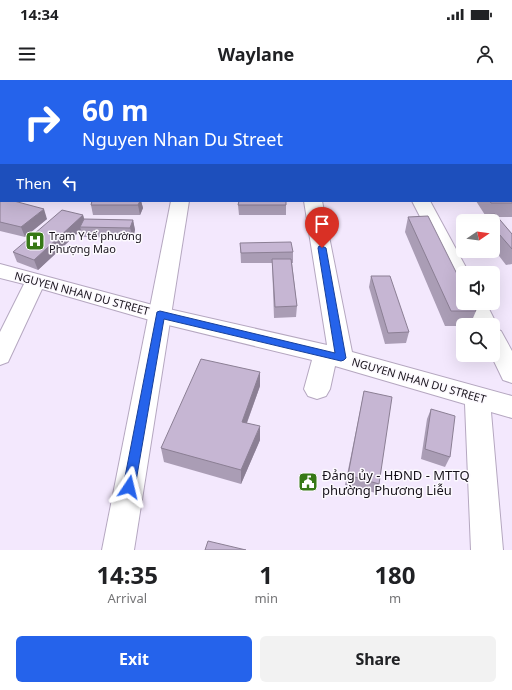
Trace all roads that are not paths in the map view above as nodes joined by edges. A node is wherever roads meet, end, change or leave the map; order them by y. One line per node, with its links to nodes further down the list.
1 (180, 202): 7 (street)
2 (313, 202): 10 (street)
3 (422, 202): 4 (street)
4 (456, 268)
5 (0, 271): 6 (street, NGUYEN NHAN DU STREET)
6 (36, 280): 7 (street, NGUYEN NHAN DU STREET); 9 (street)
7 (160, 315): 10 (street, NGUYEN NHAN DU STREET); 15 (street)
8 (500, 351): 11 (street)
9 (0, 356)
10 (333, 356): 12 (street); 13 (street, NGUYEN NHAN DU STREET)
11 (512, 373)
12 (317, 389)
13 (477, 397): 14 (street, NGUYEN NHAN DU STREET); 16 (street)
14 (512, 407)
15 (118, 550)
16 (487, 550)

